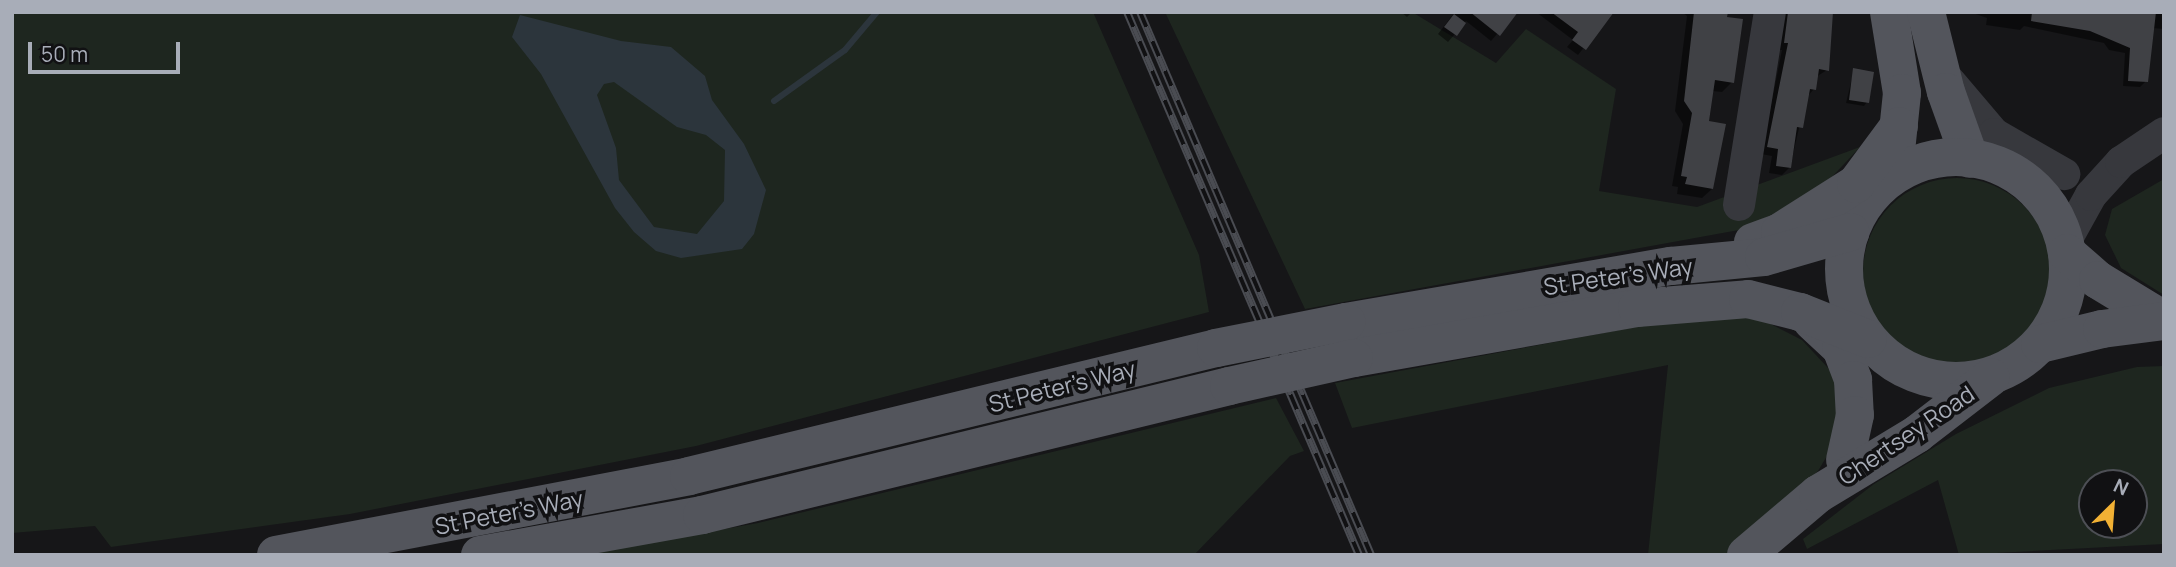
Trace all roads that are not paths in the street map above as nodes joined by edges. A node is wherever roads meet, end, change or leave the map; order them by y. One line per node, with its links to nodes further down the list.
1 (1770, 12): 12 (street)
2 (1889, 12): 5 (main road)
3 (1926, 12): 4 (main road)
4 (1937, 52): 7 (main road); 10 (street)
5 (1899, 126): 11 (main road); 15 (main road)
6 (2164, 133): 8 (street)
7 (1970, 159): 9 (main road); 11 (main road)
8 (2120, 162): 10 (street); 14 (street)
9 (2013, 173): 10 (street); 14 (main road)
10 (2064, 174)
11 (1885, 183): 13 (main road)
12 (1739, 205)
13 (1850, 232): 15 (main road, St Peter's Way); 19 (main road)
14 (2066, 247): 17 (main road); 20 (main road)
15 (1671, 266): 18 (main road, St Peter's Way)
16 (1800, 312): 18 (main road, St Peter's Way); 19 (main road, St Peter's Way); 22 (main road)
17 (2164, 320): 20 (main road)
18 (1350, 340): 24 (main road, St Peter's Way, bridge); 25 (main road, St Peter's Way, bridge)
19 (1873, 344): 21 (main road); 22 (main road, Chertsey Road)
20 (2040, 344): 21 (main road)
21 (1992, 375): 23 (main road, Chertsey Road)
22 (1845, 460): 23 (main road, Chertsey Road)
23 (1818, 494): 26 (main road, Chertsey Road)
24 (276, 555)
25 (480, 555)
26 (1746, 555)

